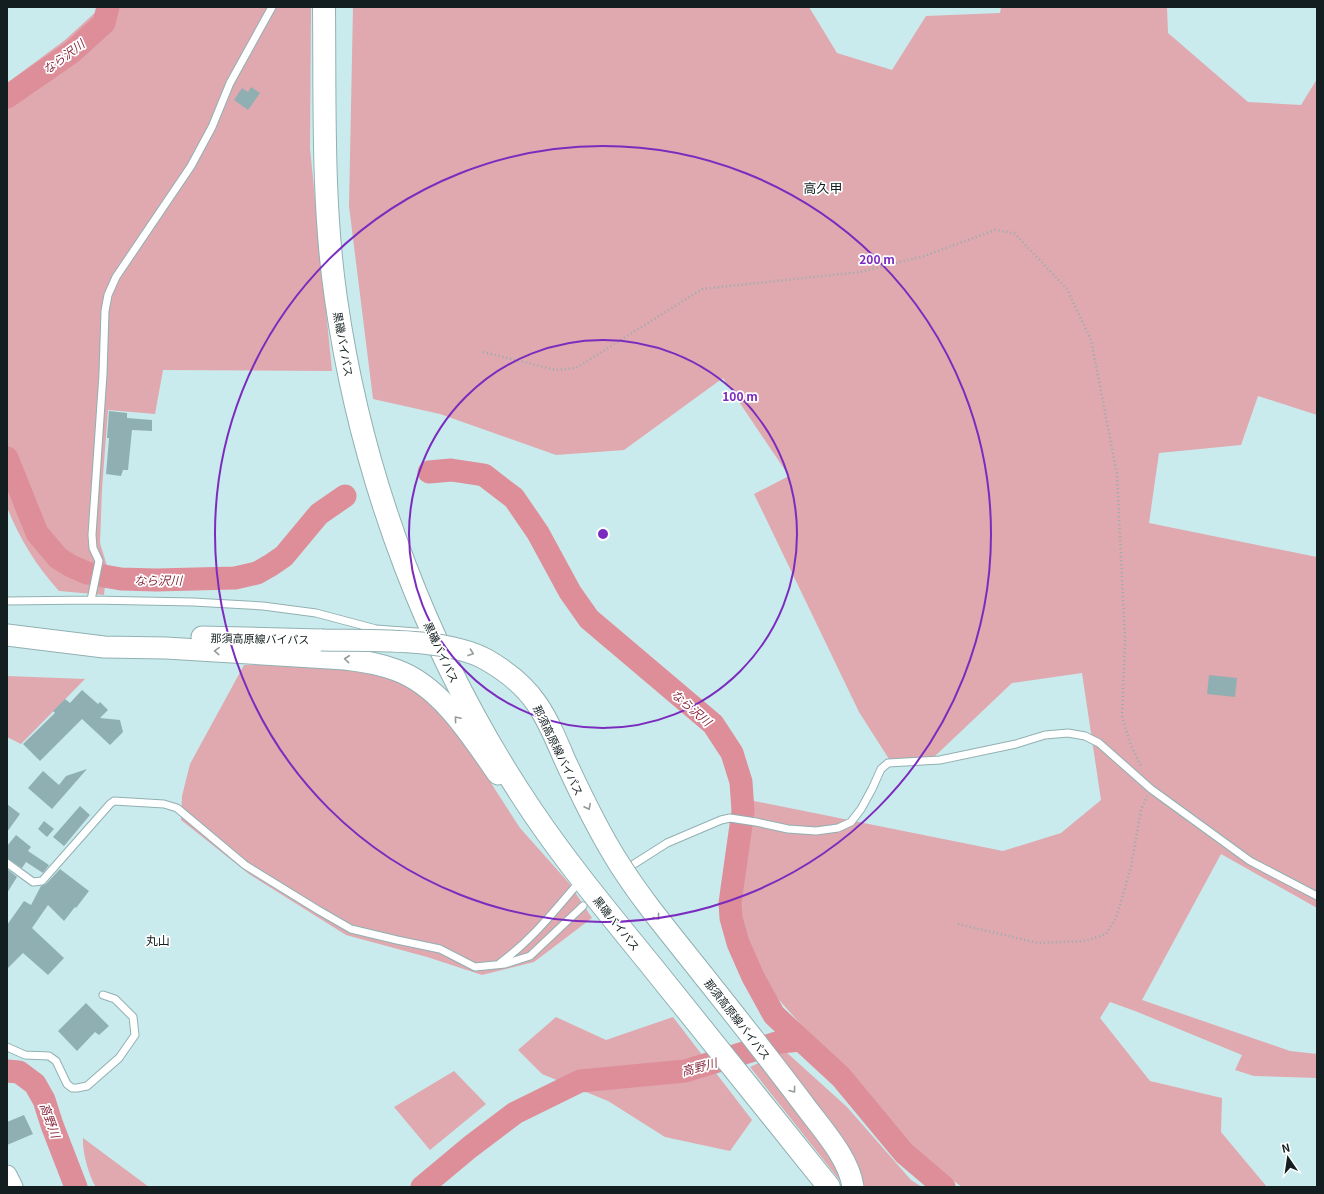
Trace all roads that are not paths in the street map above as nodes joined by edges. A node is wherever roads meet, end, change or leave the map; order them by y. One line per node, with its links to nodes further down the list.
1 (272, 7): 3 (lane)
2 (324, 7): 5 (highway, 黒磯バイパス)
3 (91, 600): 4 (lane); 5 (lane)
4 (7, 601)
5 (433, 633): 7 (highway, 黒磯バイパス)
6 (7, 635): 7 (main road, 那須高原線バイパス, one-way to 6); 19 (main road, 那須高原線バイパス, one-way to 19, bridge)
7 (559, 849): 10 (highway, 黒磯バイパス)
8 (7, 863): 13 (lane)
9 (634, 864): 11 (lane)
10 (582, 879): 13 (lane); 18 (highway, 黒磯バイパス)
11 (1317, 896)
12 (583, 906): 13 (lane)
13 (499, 964)
14 (103, 995): 15 (lane)
15 (7, 1047)
16 (7, 1174): 17 (main road)
17 (13, 1187)
18 (829, 1187)
19 (853, 1187)

